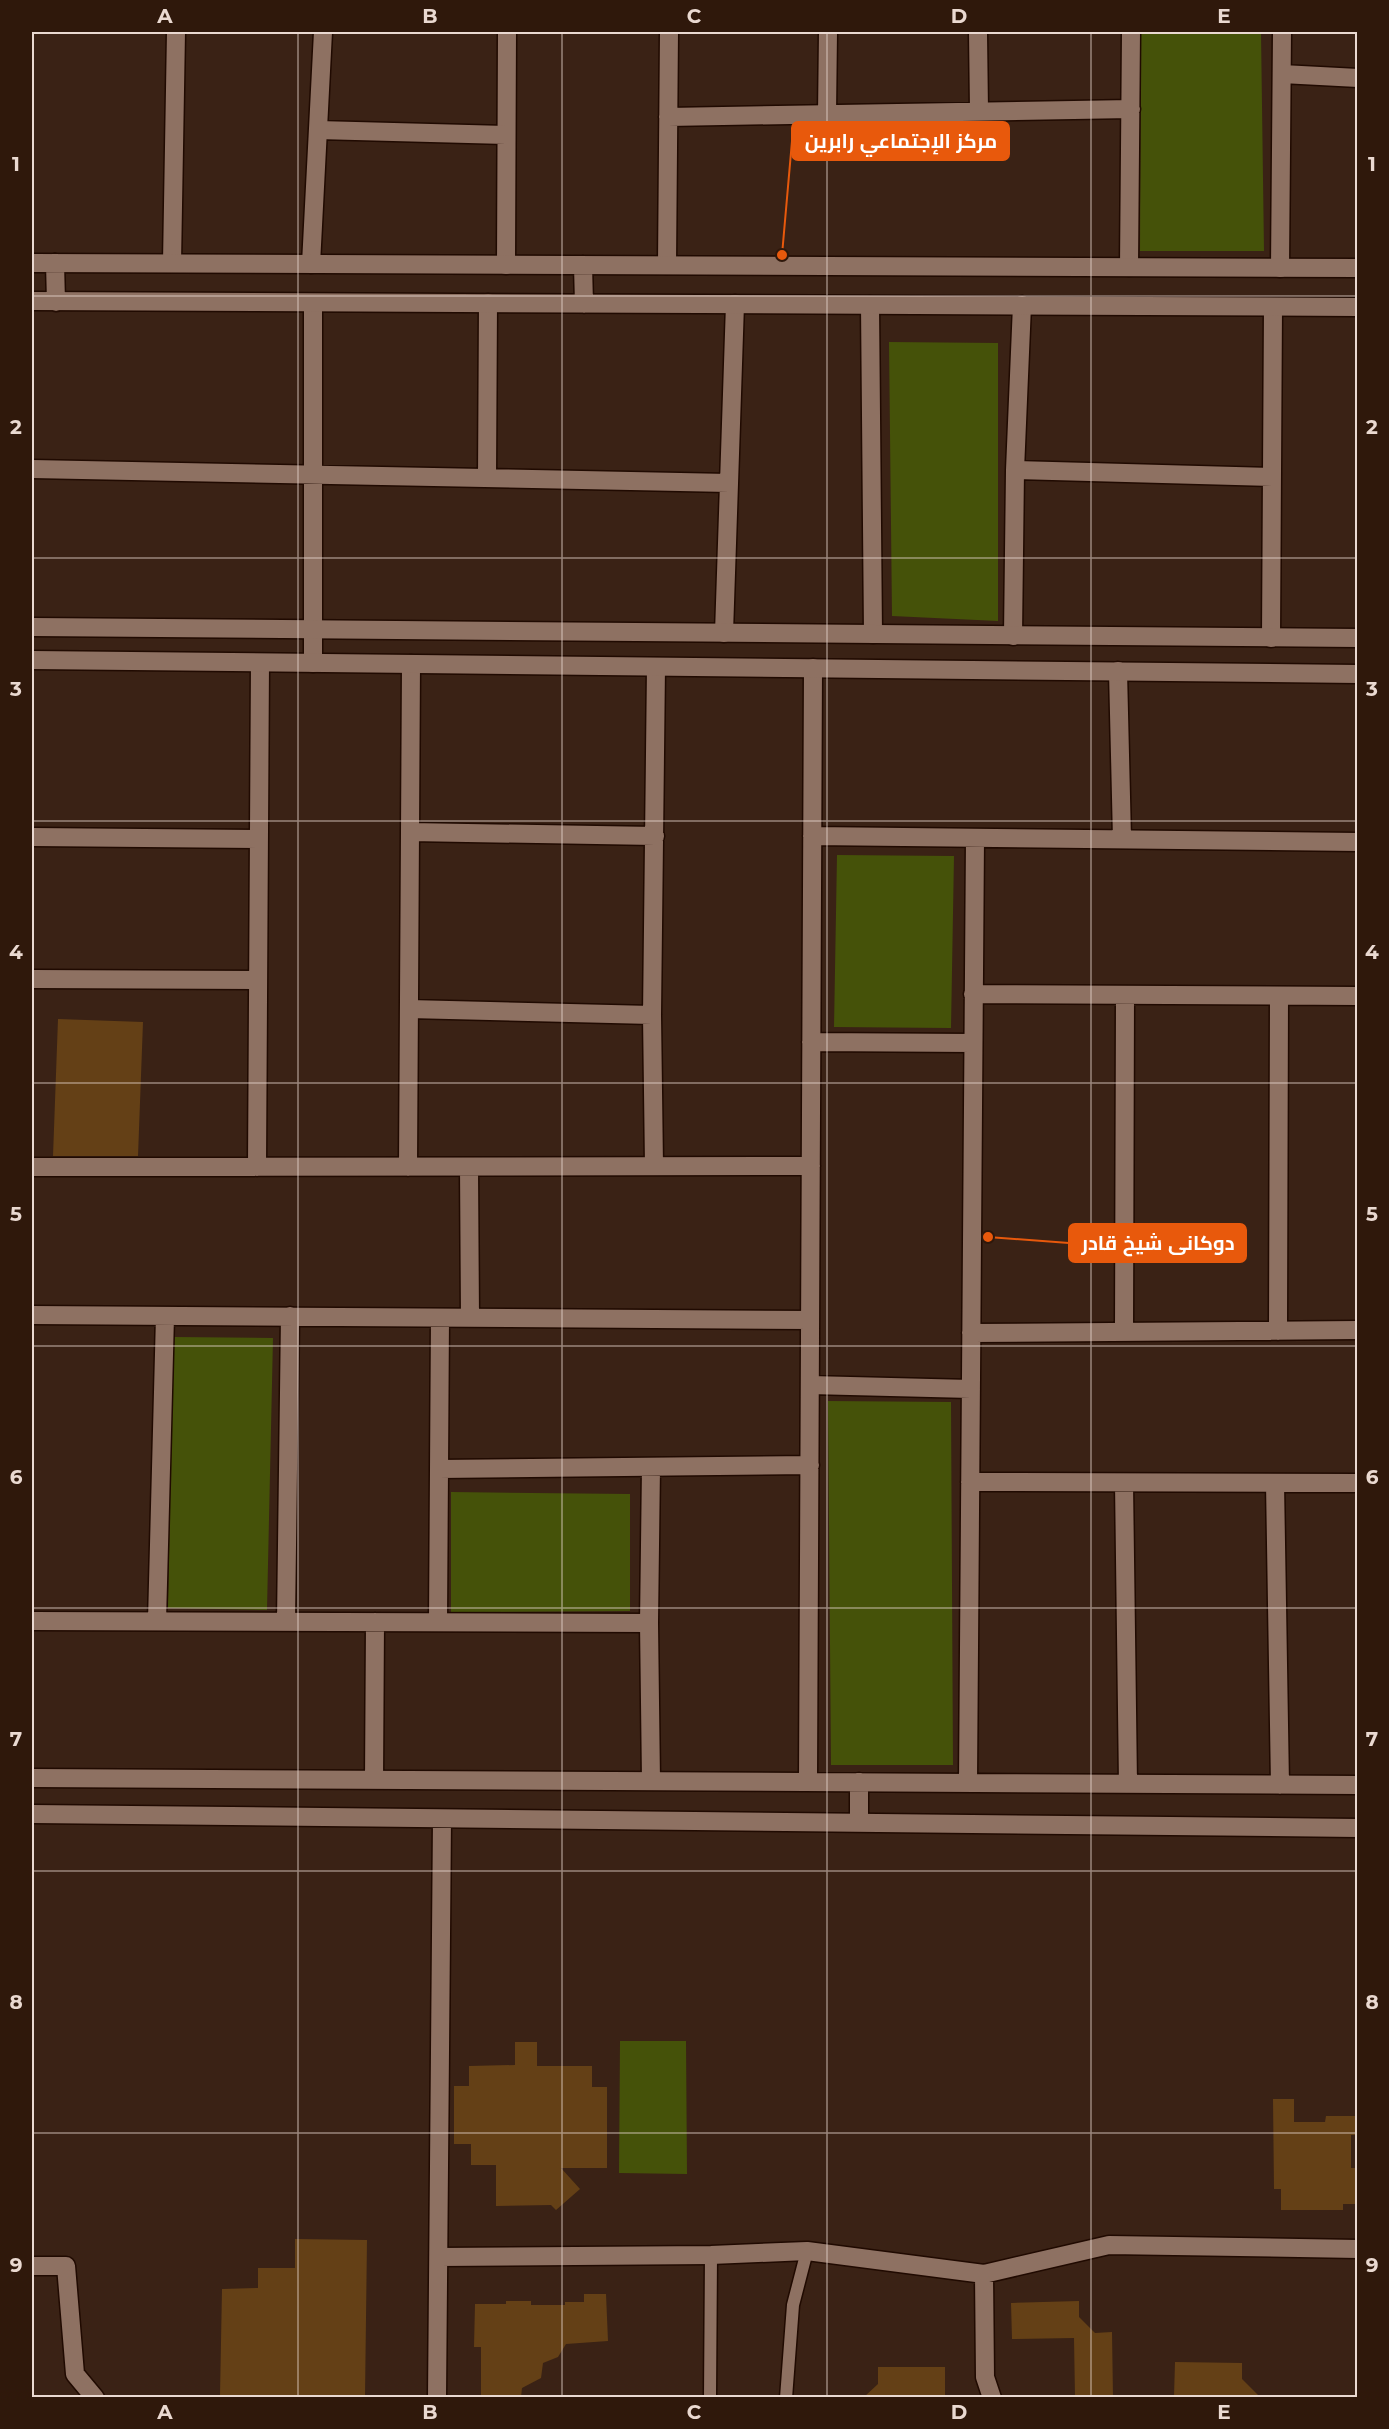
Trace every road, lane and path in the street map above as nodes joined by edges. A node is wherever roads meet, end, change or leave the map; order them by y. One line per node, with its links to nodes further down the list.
1 (176, 32): 19 (street)
2 (323, 32): 15 (street)
3 (507, 32): 16 (street)
4 (669, 32): 14 (street)
5 (828, 32): 13 (street)
6 (978, 32): 12 (street)
7 (1131, 32): 11 (street)
8 (1282, 32): 9 (street)
9 (1282, 74): 10 (street); 25 (street)
10 (1358, 78)
11 (1131, 109): 12 (street); 24 (street)
12 (979, 111): 13 (street)
13 (826, 114): 14 (street)
14 (668, 117): 23 (street)
15 (318, 130): 16 (street); 20 (street)
16 (506, 135): 21 (street)
17 (32, 263): 18 (street)
18 (55, 263): 19 (street); 28 (street)
19 (171, 263): 20 (street)
20 (311, 264): 21 (street)
21 (506, 265): 22 (street)
22 (583, 265): 23 (street); 31 (street)
23 (668, 265): 24 (street)
24 (1130, 267): 25 (street)
25 (1280, 268): 26 (street)
26 (1358, 268)
27 (32, 302): 28 (street)
28 (56, 302): 29 (street)
29 (313, 303): 30 (street); 39 (street)
30 (488, 303): 31 (street); 41 (street)
31 (584, 304): 32 (street)
32 (735, 304): 33 (street); 42 (street)
33 (870, 305): 34 (street); 46 (street)
34 (1022, 305): 35 (street); 38 (street)
35 (1273, 306): 36 (street); 40 (street)
36 (1358, 307)
37 (32, 469): 39 (street)
38 (1015, 470): 40 (street); 47 (street)
39 (314, 474): 41 (street); 44 (street)
40 (1272, 477): 48 (street)
41 (487, 478): 42 (street)
42 (729, 483): 45 (street)
43 (32, 627): 44 (street)
44 (314, 629): 45 (street); 52 (street)
45 (724, 633): 46 (street)
46 (873, 634): 47 (street)
47 (1013, 636): 48 (street)
48 (1271, 638): 49 (street)
49 (1358, 638)
50 (32, 660): 51 (street)
51 (260, 663): 52 (street); 63 (street)
52 (314, 663): 53 (street)
53 (411, 664): 54 (street); 58 (street)
54 (656, 667): 55 (street); 59 (street)
55 (813, 668): 56 (street); 60 (street)
56 (1118, 671): 57 (street); 64 (street)
57 (1358, 674)
58 (410, 832): 59 (street); 72 (street)
59 (655, 836): 73 (street)
60 (812, 836): 62 (street); 74 (street)
61 (32, 837): 63 (street)
62 (975, 838): 64 (street); 68 (street)
63 (259, 839): 67 (street)
64 (1122, 839): 65 (street)
65 (1358, 842)
66 (32, 979): 67 (street)
67 (258, 980): 79 (street)
68 (974, 994): 69 (street); 75 (street)
69 (1125, 995): 70 (street); 90 (street)
70 (1279, 996): 71 (street); 89 (street)
71 (1358, 996)
72 (409, 1008): 73 (street); 80 (street)
73 (652, 1015): 76 (street)
74 (811, 1042): 75 (street); 77 (street)
75 (973, 1043): 91 (street)
76 (654, 1166): 77 (street); 81 (street)
77 (811, 1166): 87 (street)
78 (32, 1167): 79 (street)
79 (257, 1167): 80 (street)
80 (408, 1167): 81 (street)
81 (469, 1167): 86 (street)
82 (32, 1315): 83 (street)
83 (165, 1316): 84 (street); 102 (street)
84 (290, 1316): 85 (street); 103 (street)
85 (440, 1318): 86 (street); 96 (street)
86 (470, 1318): 87 (street)
87 (810, 1320): 92 (street)
88 (1358, 1330): 89 (street)
89 (1278, 1331): 90 (street)
90 (1124, 1332): 91 (street)
91 (971, 1333): 93 (street)
92 (810, 1385): 93 (street); 94 (street)
93 (971, 1389): 97 (street)
94 (810, 1465): 95 (street); 110 (street)
95 (651, 1467): 96 (street); 106 (street)
96 (439, 1469): 105 (street)
97 (970, 1482): 98 (street); 112 (street)
98 (1124, 1483): 99 (street); 113 (street)
99 (1275, 1483): 100 (street); 114 (street)
100 (1358, 1483)
101 (32, 1621): 102 (street)
102 (157, 1621): 103 (street)
103 (286, 1622): 104 (street)
104 (375, 1622): 105 (street); 108 (street)
105 (438, 1622): 106 (street)
106 (649, 1623): 109 (street)
107 (32, 1778): 108 (street)
108 (374, 1780): 109 (street)
109 (651, 1781): 110 (street)
110 (808, 1782): 111 (street)
111 (859, 1782): 112 (street); 118 (street)
112 (968, 1783): 113 (street)
113 (1128, 1784): 114 (street)
114 (1280, 1785): 115 (street)
115 (1358, 1785)
116 (32, 1814): 117 (street)
117 (442, 1819): 118 (street); 123 (street)
118 (859, 1823): 119 (street)
119 (1358, 1828)
120 (1358, 2249): 125 (street)
121 (807, 2251): 122 (street); 125 (street); 131 (lane)
122 (711, 2255): 123 (street); 130 (lane)
123 (439, 2257): 129 (street)
124 (32, 2266): 126 (street)
125 (984, 2274): 132 (street)
126 (75, 2374): 127 (street); 128 (street)
127 (77, 2397)
128 (95, 2397)
129 (437, 2397)
130 (711, 2397)
131 (786, 2397)
132 (992, 2397)

